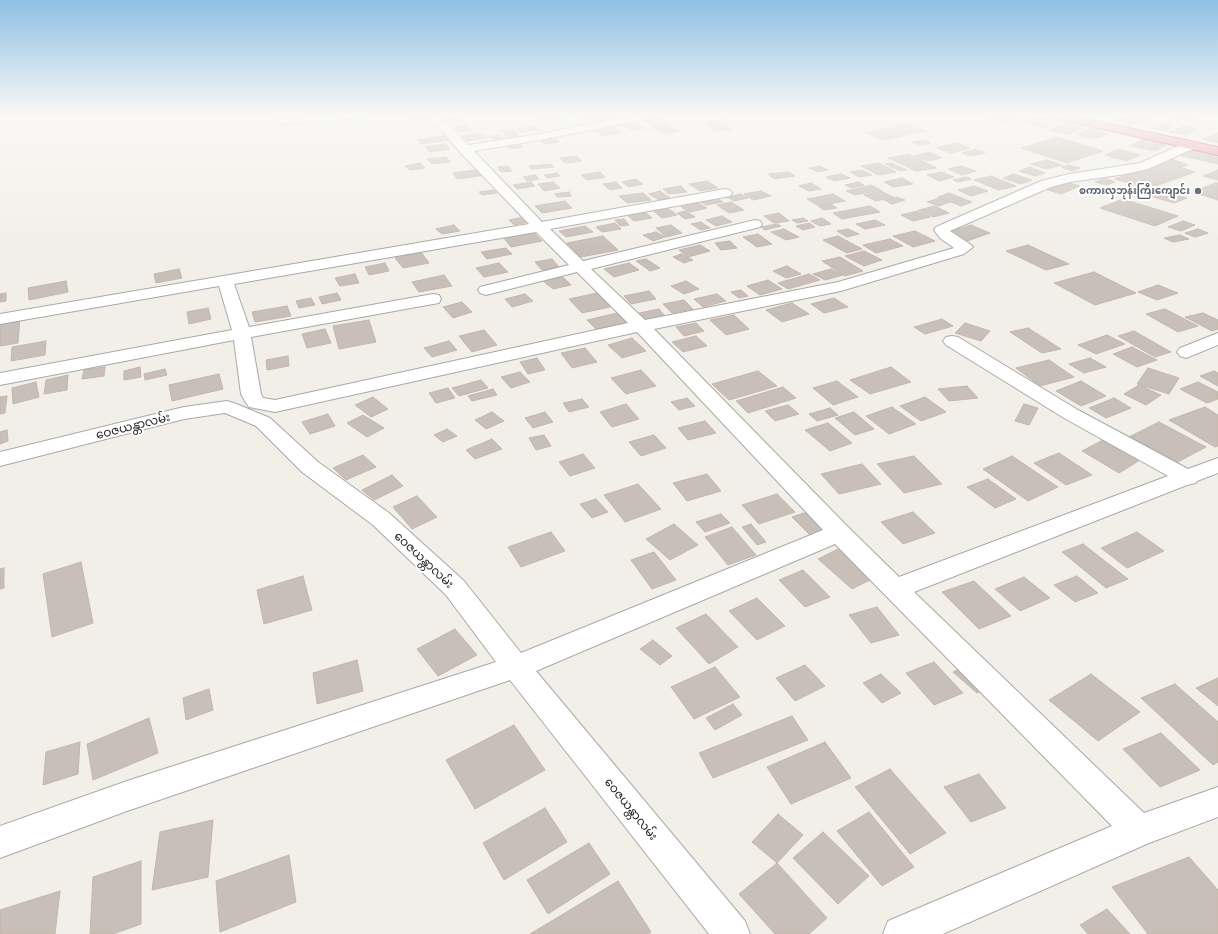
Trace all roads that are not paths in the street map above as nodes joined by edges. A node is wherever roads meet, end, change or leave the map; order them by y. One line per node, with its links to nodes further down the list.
1 (473, 159): 5 (street)
2 (1161, 159): 11 (street)
3 (725, 193): 5 (street)
4 (755, 224): 6 (street)
5 (538, 227): 6 (street); 7 (street)
6 (581, 267): 8 (street); 11 (street)
7 (225, 280): 10 (street); 12 (street)
8 (486, 290)
9 (433, 299): 12 (street)
10 (0, 319)
11 (641, 326): 12 (street); 20 (street)
12 (242, 333): 16 (street)
13 (1218, 338): 15 (street)
14 (952, 341): 19 (street)
15 (1186, 352)
16 (0, 380)
17 (0, 459): 22 (street, ဝေဇယန္တာလမ်း)
18 (1218, 465): 19 (street)
19 (1188, 478): 21 (street)
20 (839, 533): 21 (street); 22 (street)
21 (895, 589): 24 (street)
22 (516, 667): 25 (street); 26 (street, ဝေဇယန္တာလမ်း)
23 (1218, 802): 24 (street)
24 (1139, 831): 27 (street)
25 (0, 842)
26 (732, 934)
27 (901, 934)

